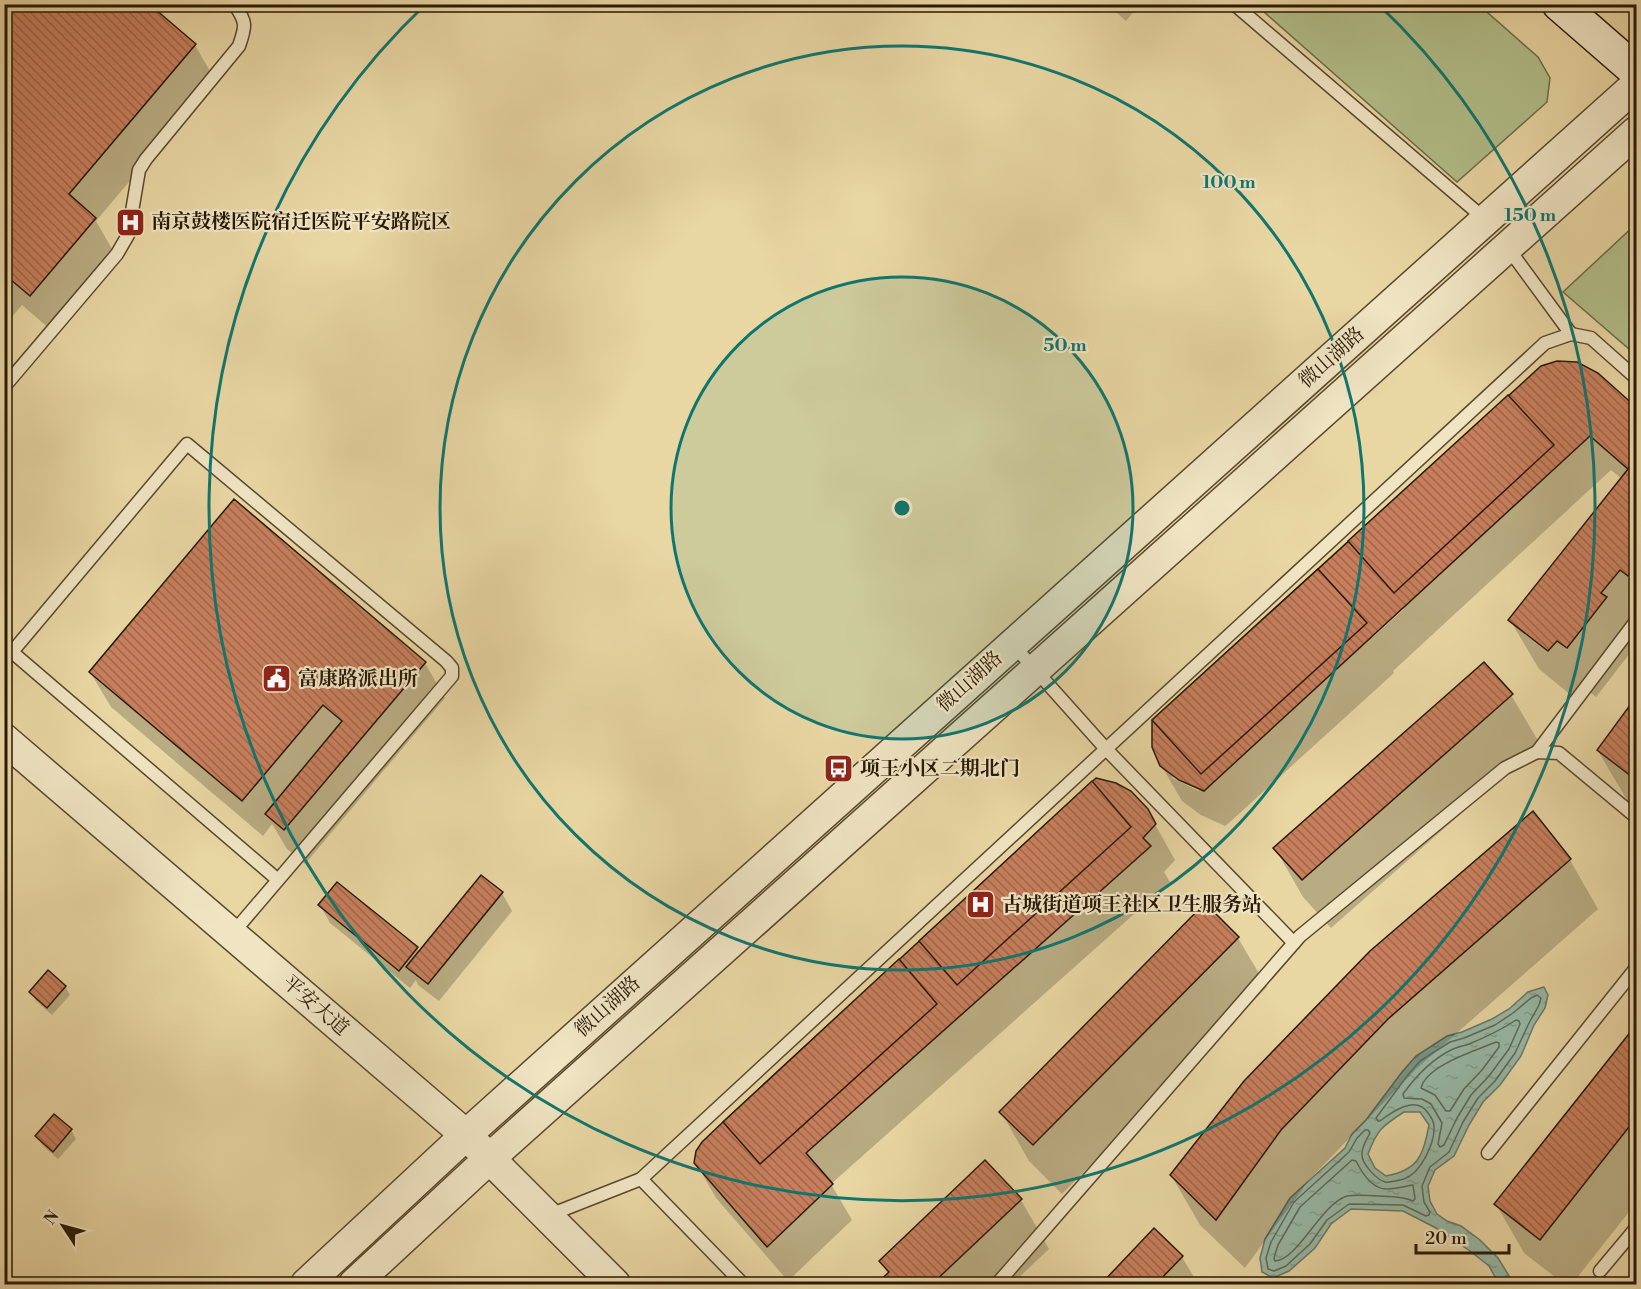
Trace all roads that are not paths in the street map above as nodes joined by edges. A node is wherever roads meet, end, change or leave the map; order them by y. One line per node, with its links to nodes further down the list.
1 (234, 4): 11 (lane)
2 (1234, 4): 7 (lane)
3 (1559, 4): 4 (main road)
4 (1636, 71)
5 (1636, 85): 7 (street, 微山湖路)
6 (1636, 132): 8 (street, 微山湖路)
7 (1486, 220): 13 (street, 微山湖路)
8 (1508, 247): 9 (lane); 14 (street, 微山湖路)
9 (1571, 334): 10 (lane); 16 (lane)
10 (1636, 378)
11 (4, 387)
12 (1636, 621): 17 (lane)
13 (1012, 644): 14 (lane); 23 (street, 微山湖路)
14 (1035, 670): 16 (lane); 25 (street, 微山湖路)
15 (4, 739): 20 (street, 平安大道)
16 (1106, 749): 21 (lane); 26 (lane)
17 (1537, 752): 18 (lane); 21 (lane)
18 (1636, 817)
19 (278, 880): 19 (lane); 20 (lane)
20 (232, 934): 23 (street, 平安大道)
21 (1294, 943): 34 (lane)
22 (1636, 968): 24 (lane)
23 (466, 1135): 25 (street, 平安大道); 30 (street, 微山湖路)
24 (1488, 1154)
25 (490, 1158): 27 (street, 平安大道); 31 (street, 微山湖路)
26 (641, 1179): 27 (lane); 33 (lane)
27 (547, 1216): 32 (street, 平安大道)
28 (1636, 1228): 29 (lane)
29 (1600, 1271)
30 (306, 1284)
31 (354, 1284)
32 (615, 1284)
33 (743, 1284)
34 (997, 1284)

